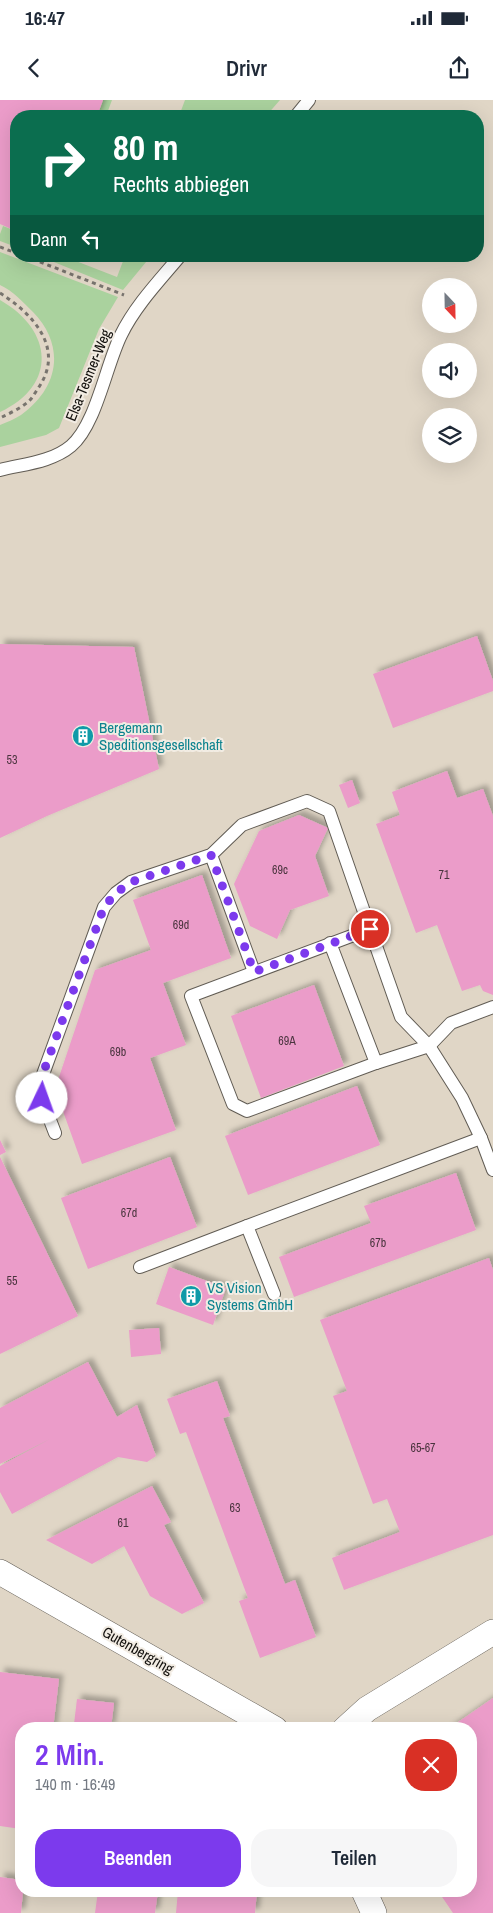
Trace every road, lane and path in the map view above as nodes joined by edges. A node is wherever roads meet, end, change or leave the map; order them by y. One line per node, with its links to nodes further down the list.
1 (309, 100): 2 (lane)
2 (301, 110)
3 (40, 262): 6 (path)
4 (175, 262): 6 (lane, Elsa-Tesmer-Weg)
5 (0, 292): 7 (path)
6 (142, 302): 8 (lane, Elsa-Tesmer-Weg)
7 (0, 418)
8 (0, 470)
9 (211, 855): 10 (lane); 12 (lane); 16 (lane)
10 (370, 929): 11 (lane); 14 (lane)
11 (330, 944): 12 (lane); 15 (lane)
12 (254, 972): 15 (lane)
13 (493, 1007): 14 (lane)
14 (429, 1046): 15 (lane); 17 (lane)
15 (376, 1063)
16 (55, 1133)
17 (481, 1138): 18 (lane); 19 (lane)
18 (493, 1170)
19 (247, 1226): 20 (lane); 21 (lane)
20 (140, 1267)
21 (274, 1294)
22 (0, 1572): 24 (street, Gutenbergring)
23 (493, 1632): 25 (street)
24 (263, 1722)
25 (353, 1722)
26 (367, 1897): 27 (street)
27 (374, 1913)

